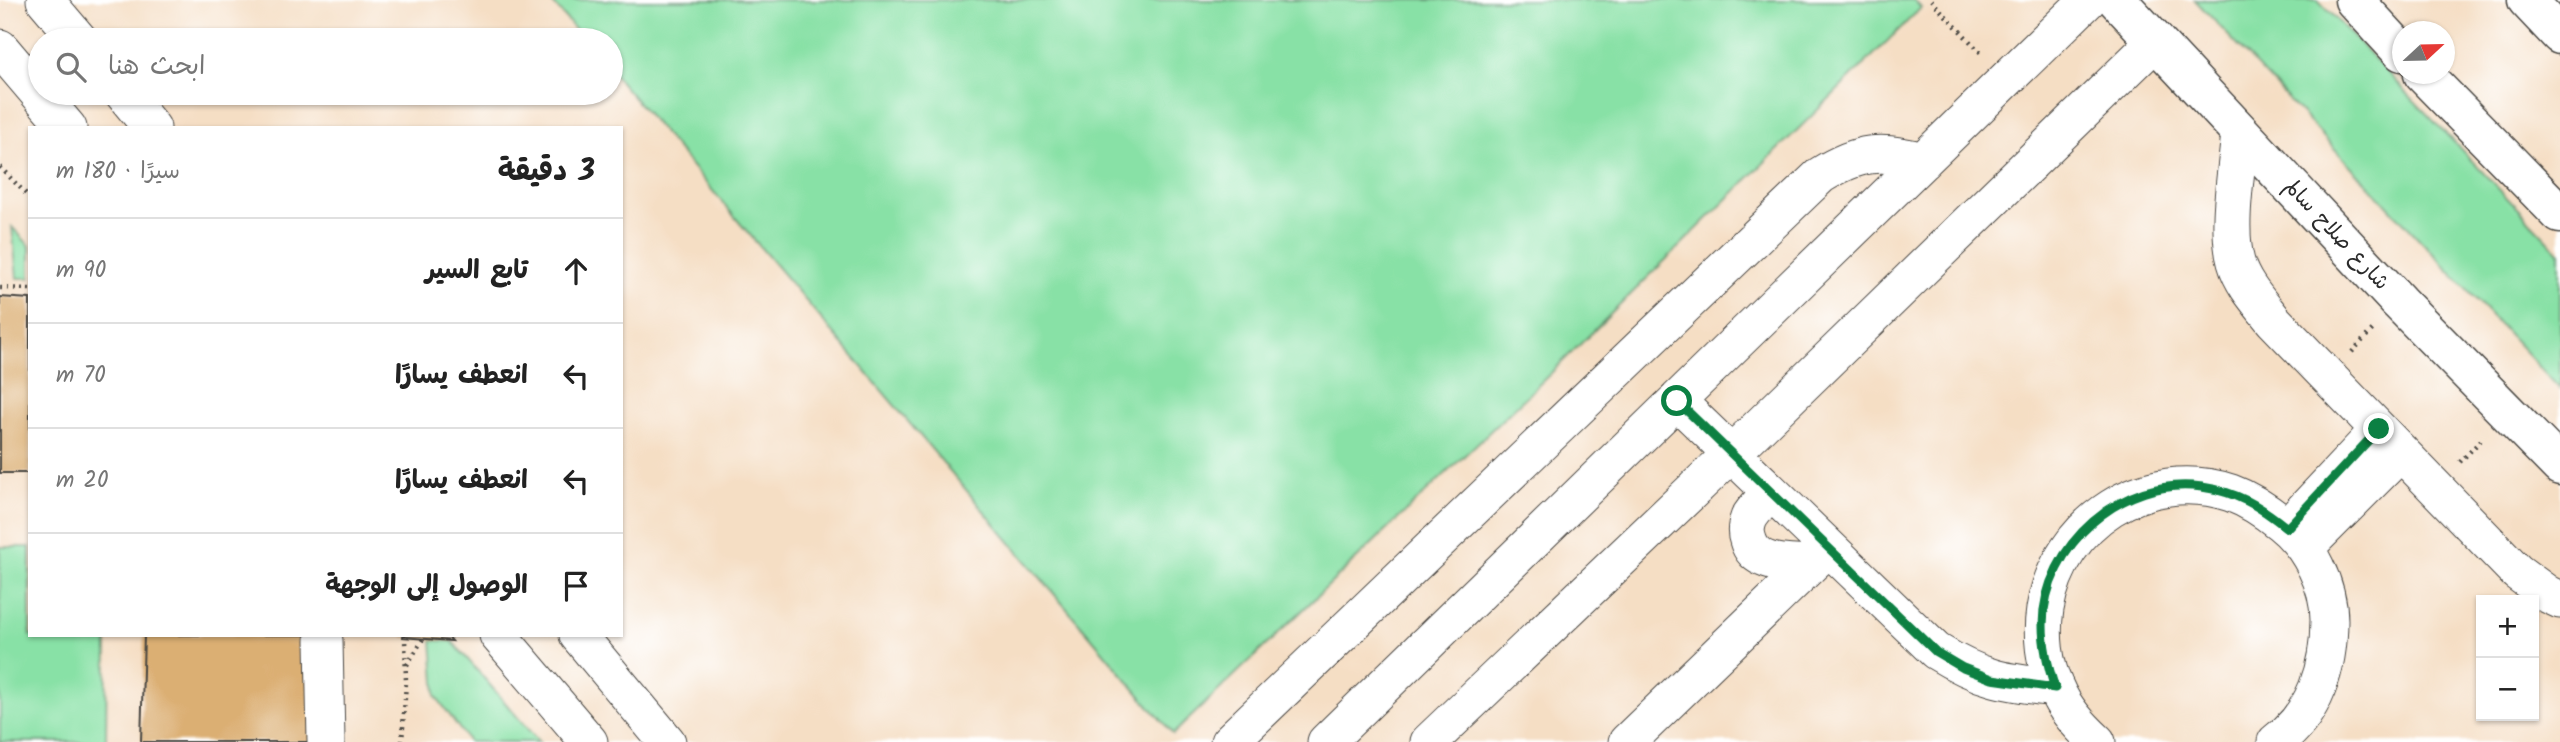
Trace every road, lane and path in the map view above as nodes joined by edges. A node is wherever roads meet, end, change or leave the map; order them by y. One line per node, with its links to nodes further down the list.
1 (45, 0): 7 (street)
2 (1931, 0): 12 (path)
3 (2088, 0): 12 (street)
4 (2117, 0): 10 (main road, شارع صلاح سالم)
5 (2354, 0): 9 (main road)
6 (2527, 0): 8 (main road)
7 (69, 28)
8 (2560, 36)
9 (2392, 40)
10 (2156, 41): 19 (main road, شارع صلاح سالم); 31 (street)
11 (0, 48): 13 (street)
12 (2007, 79): 20 (street)
13 (28, 81)
14 (2433, 84): 23 (main road)
15 (48, 105): 17 (street)
16 (133, 105): 18 (street)
17 (66, 126)
18 (150, 126)
19 (2240, 132): 26 (main road, شارع صلاح سالم); 27 (street)
20 (1923, 161): 28 (street); 50 (street)
21 (0, 167): 22 (path)
22 (28, 196)
23 (2560, 214)
24 (0, 288): 25 (path)
25 (28, 289)
26 (2399, 302): 27 (path); 29 (main road, شارع صلاح سالم)
27 (2329, 377): 30 (street)
28 (1677, 401): 31 (street); 45 (street)
29 (2509, 412): 32 (main road, شارع صلاح سالم); 33 (path)
30 (2390, 441): 33 (street); 35 (street)
31 (1731, 454): 34 (street); 51 (street)
32 (2560, 466)
33 (2435, 487): 37 (street)
34 (1770, 492): 36 (street); 36 (street)
35 (2296, 538): 44 (street); 54 (street)
36 (1819, 556): 44 (street); 52 (street)
37 (2560, 600)
38 (405, 637): 43 (path)
39 (500, 637): 48 (street)
40 (580, 637): 49 (street)
41 (423, 639): 43 (path)
42 (324, 640): 46 (street)
43 (406, 667): 47 (path)
44 (2055, 688): 53 (street)
45 (1343, 735)
46 (326, 742)
47 (401, 742)
48 (589, 742)
49 (667, 742)
50 (1229, 742)
51 (1429, 742)
52 (1627, 742)
53 (2097, 742)
54 (2276, 742)

